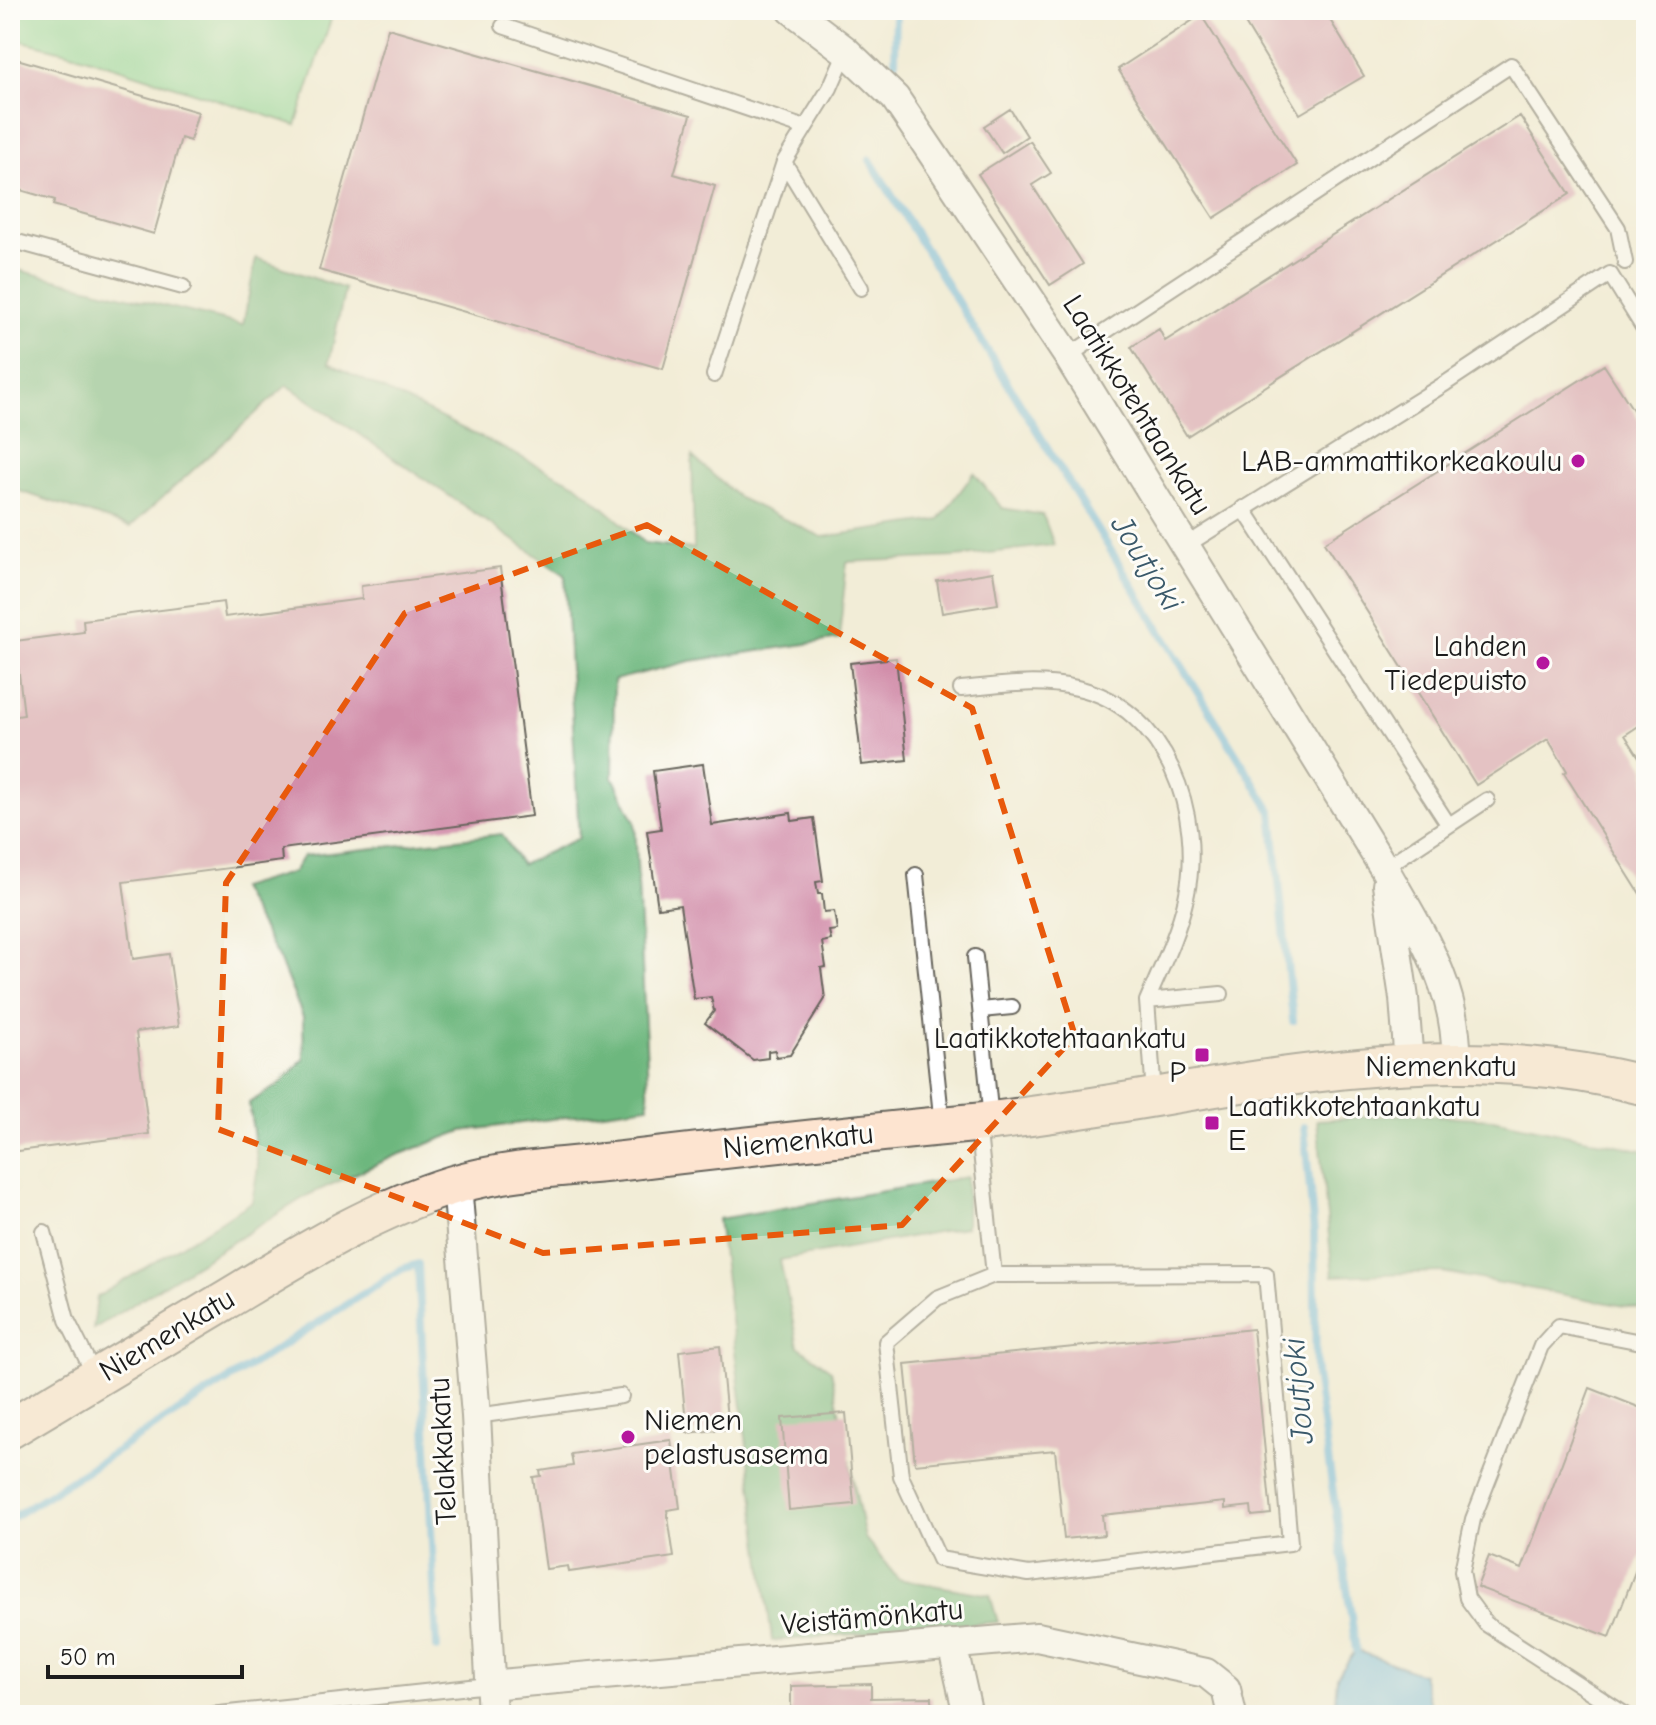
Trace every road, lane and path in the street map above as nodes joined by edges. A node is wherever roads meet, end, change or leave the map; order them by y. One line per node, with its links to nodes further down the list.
1 (792, 10): 3 (street, Laatikkotehtaankatu)
2 (503, 26): 4 (lane)
3 (846, 51): 4 (lane); 11 (street, Laatikkotehtaankatu)
4 (805, 128): 5 (lane)
5 (784, 162): 9 (lane); 12 (lane)
6 (10, 240): 8 (lane)
7 (1625, 262): 11 (lane)
8 (183, 287)
9 (861, 288)
10 (1646, 332): 13 (lane)
11 (1068, 356): 14 (street, Laatikkotehtaankatu)
12 (714, 375)
13 (1243, 508): 14 (lane); 17 (lane)
14 (1185, 546): 18 (street, Laatikkotehtaankatu)
15 (961, 689): 22 (lane)
16 (1487, 800): 17 (lane)
17 (1448, 824): 18 (lane)
18 (1384, 868): 25 (street, Laatikkotehtaankatu); 26 (street, Laatikkotehtaankatu)
19 (916, 875): 29 (lane)
20 (975, 957): 24 (lane)
21 (1221, 994): 22 (lane)
22 (1147, 1001): 28 (lane)
23 (1012, 1007): 24 (lane)
24 (981, 1010): 29 (lane)
25 (1456, 1062): 26 (street, Niemenkatu); 27 (street, Niemenkatu)
26 (1409, 1064): 28 (street, Niemenkatu)
27 (1646, 1086)
28 (1154, 1095): 29 (street, Niemenkatu)
29 (970, 1123): 30 (street, Niemenkatu); 32 (lane)
30 (457, 1184): 34 (street, Niemenkatu); 36 (street, Telakkakatu)
31 (44, 1232): 34 (lane)
32 (994, 1275): 32 (lane)
33 (1646, 1343): 44 (lane)
34 (96, 1378): 37 (street, Niemenkatu)
35 (621, 1396): 36 (lane)
36 (476, 1416): 39 (street, Telakkakatu)
37 (10, 1429)
38 (952, 1644): 39 (street, Veistämönkatu); 42 (street); 43 (street, Veistämönkatu)
39 (489, 1685): 40 (lane); 41 (street, Telakkakatu)
40 (210, 1715)
41 (492, 1715)
42 (968, 1715)
43 (1232, 1715)
44 (1626, 1715)

